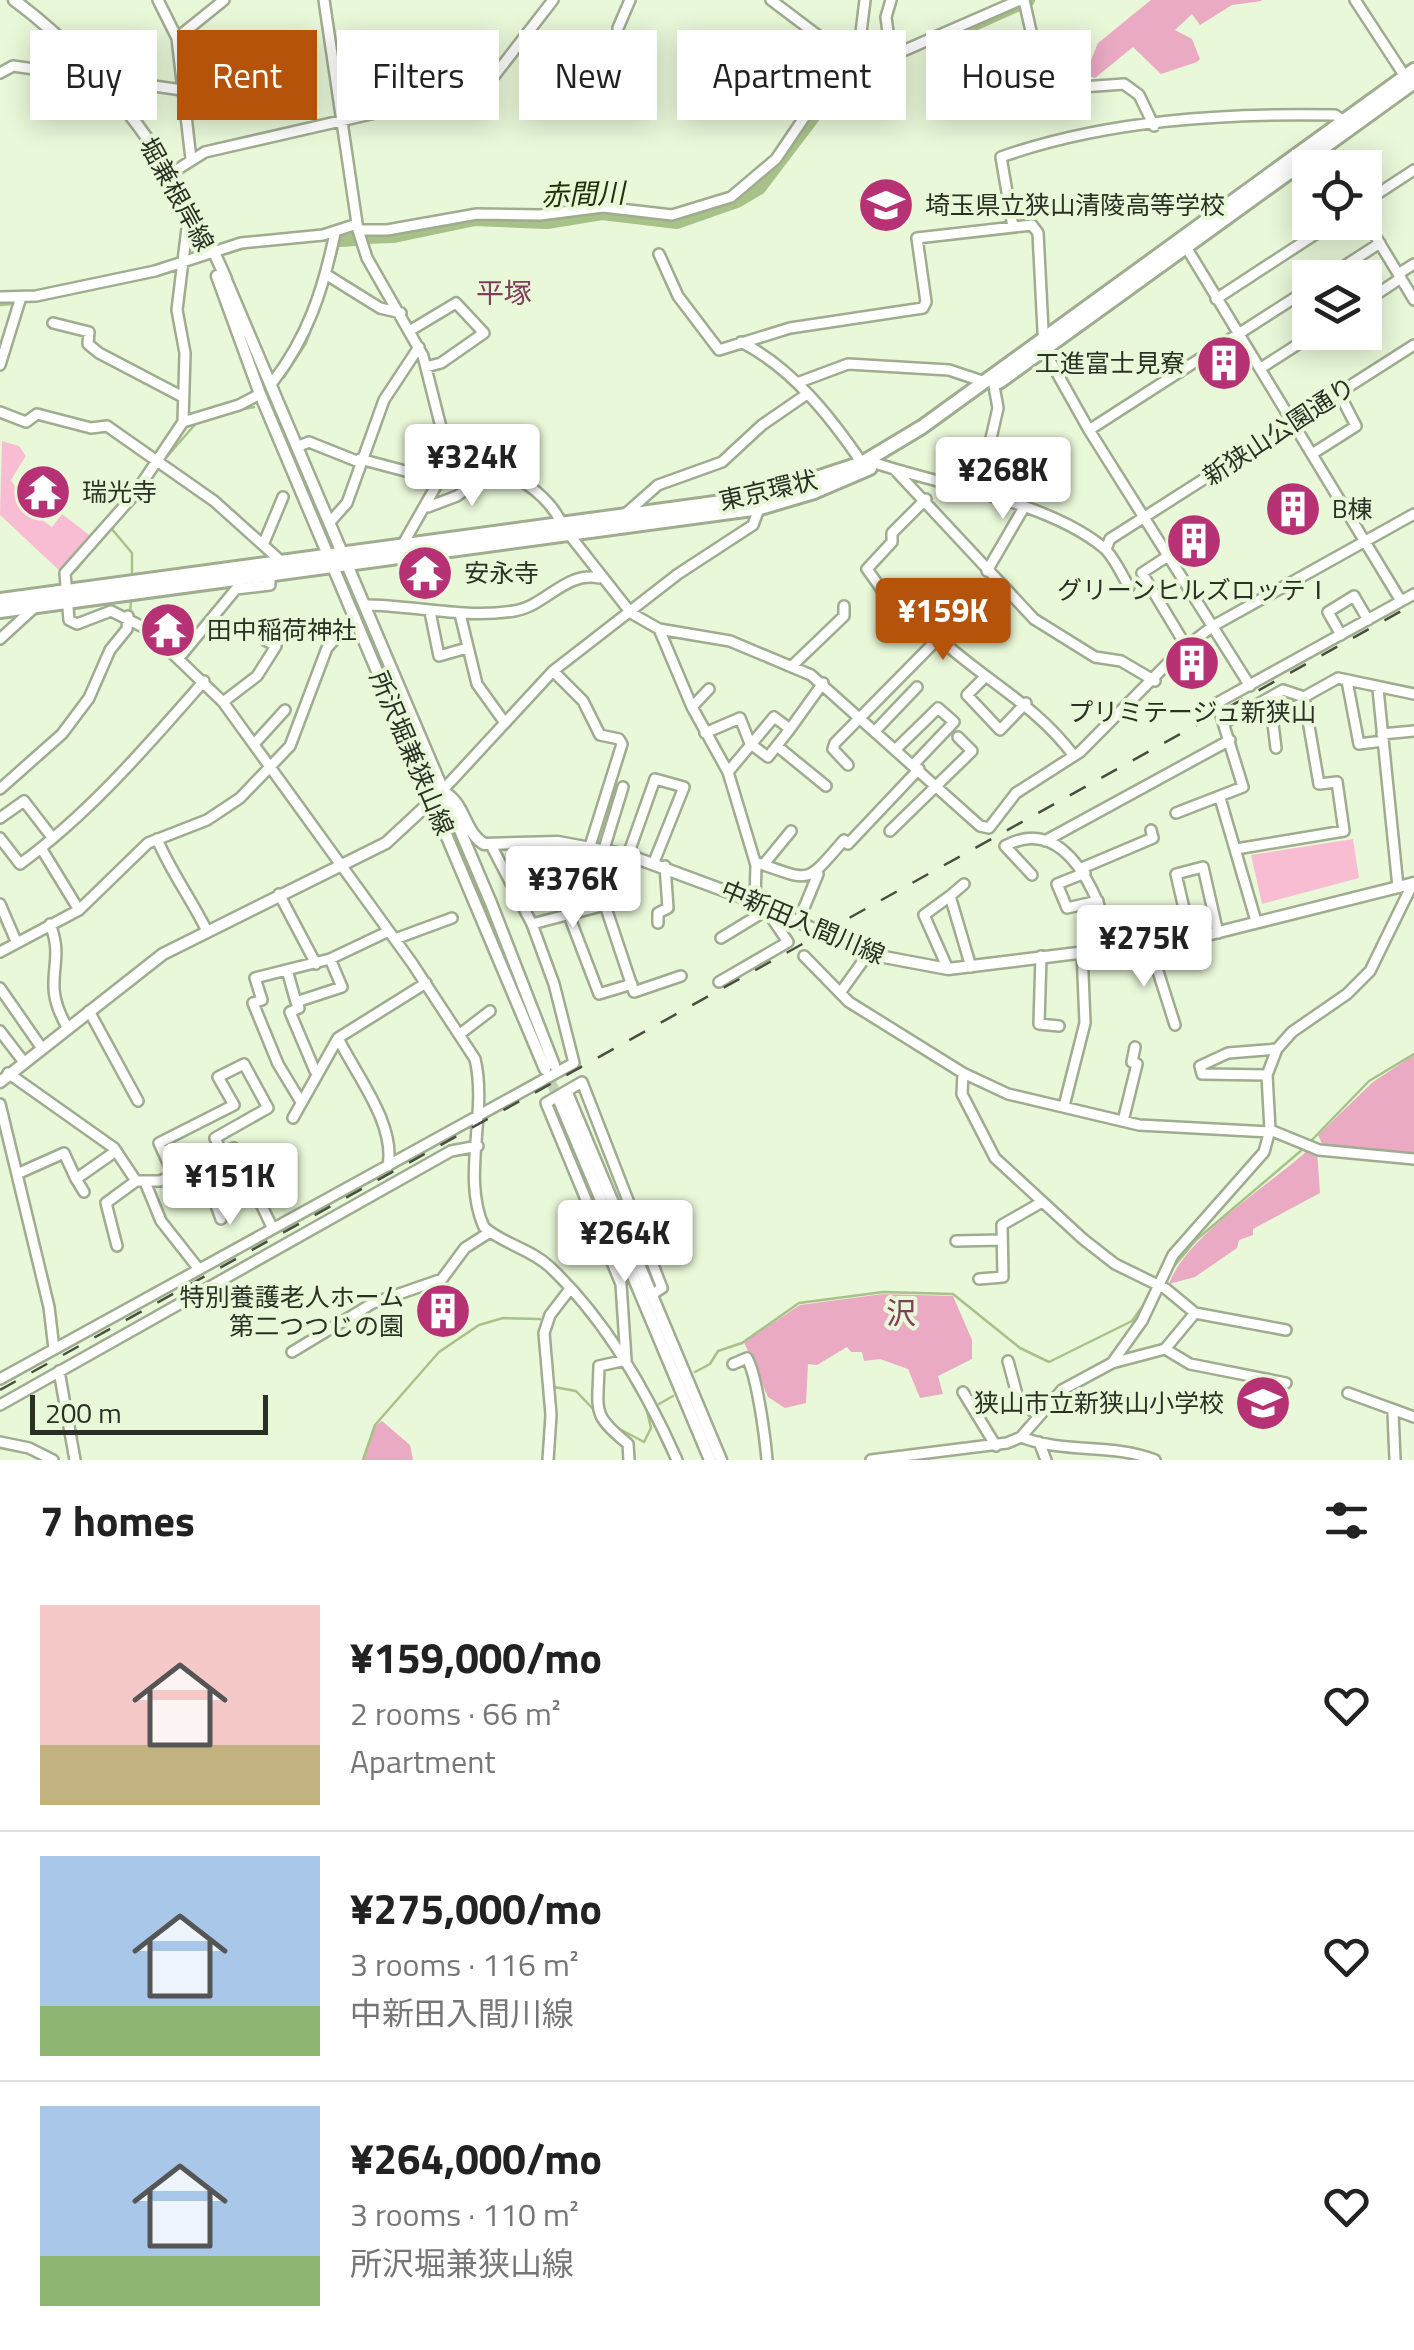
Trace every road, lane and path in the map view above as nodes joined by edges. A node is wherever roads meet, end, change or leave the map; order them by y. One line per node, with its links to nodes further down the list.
1 (14, 0): 14 (main road, 堀兼根岸線)
2 (158, 0): 19 (street)
3 (224, 0): 15 (street)
4 (324, 0): 28 (street)
5 (553, 0): 28 (street)
6 (644, 0): 12 (street)
7 (770, 0): 16 (street)
8 (864, 0): 17 (street)
9 (892, 0): 18 (street)
10 (1356, 0): 23 (street)
11 (1023, 1): 20 (street); 29 (street)
12 (630, 2): 13 (street)
13 (618, 28)
14 (47, 30)
15 (187, 30)
16 (810, 30)
17 (861, 30)
18 (887, 30)
19 (177, 38)
20 (906, 49)
21 (30, 69): 22 (street)
22 (0, 73)
23 (1411, 78): 27 (highway, 東京環状); 30 (highway, 東京環状)
24 (130, 120): 33 (main road, 堀兼根岸線)
25 (186, 120): 31 (street)
26 (804, 120): 37 (street)
27 (1344, 121): 29 (street); 62 (highway, 東京環状)
28 (344, 123): 31 (street); 37 (street)
29 (1154, 126): 36 (street)
30 (1322, 148): 42 (highway, 東京環状)
31 (191, 160): 33 (street)
32 (1414, 170): 34 (street)
33 (170, 174): 35 (main road, 堀兼根岸線)
34 (1382, 191)
35 (192, 214): 44 (main road, 堀兼根岸線); 47 (street)
36 (1013, 226): 61 (street); 62 (street)
37 (357, 227): 38 (street); 57 (street)
38 (335, 233): 44 (street); 49 (street)
39 (1306, 240): 53 (street)
40 (1378, 240): 41 (street)
41 (1380, 243): 45 (street); 50 (street)
42 (1186, 247): 53 (street); 62 (highway, 東京環状)
43 (659, 254): 61 (street)
44 (211, 256): 47 (street); 48 (main road, 堀兼根岸線)
45 (1354, 260)
46 (1414, 264): 50 (street)
47 (184, 266): 56 (street); 75 (street)
48 (220, 274): 69 (main road, 堀兼根岸線); 73 (main road, 堀兼根岸線); 85 (main road, 堀兼根岸線)
49 (330, 275): 57 (street); 69 (street)
50 (1400, 276): 51 (street); 55 (street)
51 (1382, 289)
52 (0, 298): 56 (street)
53 (1216, 298): 60 (street)
54 (1292, 299): 60 (street)
55 (1414, 300)
56 (20, 301): 66 (street)
57 (402, 313): 59 (street)
58 (53, 323): 75 (street)
59 (411, 330): 64 (street); 67 (street)
60 (1239, 333): 68 (street); 79 (street)
61 (741, 342): 70 (street)
62 (1045, 343): 71 (highway, 東京環状); 79 (street)
63 (1414, 345): 72 (street, 新狭山公園通り)
64 (419, 347): 67 (street); 83 (street)
65 (1292, 348): 68 (street)
66 (0, 365)
67 (426, 367): 81 (street)
68 (1261, 368): 78 (street)
69 (272, 383): 80 (main road, 堀兼根岸線)
70 (797, 384): 71 (street); 74 (street)
71 (990, 384): 86 (highway, 東京環状); 87 (highway, 東京環状); 91 (street)
72 (1339, 393): 78 (street, 新狭山公園通り); 82 (street)
73 (260, 394): 77 (street); 107 (main road, 堀兼根岸線)
74 (807, 394): 86 (street); 98 (street)
75 (181, 396): 77 (street)
76 (0, 412): 84 (street)
77 (183, 422): 84 (street)
78 (1293, 423): 82 (street); 99 (street, 新狭山公園通り)
79 (1088, 430): 99 (street)
80 (299, 446): 83 (street); 100 (main road, 堀兼根岸線)
81 (447, 451): 88 (street); 95 (street)
82 (1312, 454): 102 (street)
83 (360, 461): 90 (street); 100 (street)
84 (160, 462): 104 (street); 116 (street)
85 (297, 463)
86 (862, 463): 94 (highway, 東京環状)
87 (878, 464): 89 (street); 94 (highway, 東京環状)
88 (497, 466): 95 (street); 101 (street)
89 (894, 470): 91 (street); 93 (street)
90 (410, 472)
91 (978, 494): 96 (street)
92 (284, 498): 104 (street)
93 (926, 499): 109 (street); 114 (street)
94 (759, 502): 98 (highway, 東京環状); 101 (highway, 東京環状); 124 (street)
95 (428, 507): 103 (street)
96 (1023, 509): 105 (street); 109 (street)
97 (1414, 514): 102 (street)
98 (623, 516): 101 (highway, 東京環状)
99 (1144, 517): 105 (street, 新狭山公園通り); 106 (street)
100 (330, 522): 107 (main road, 堀兼根岸線)
101 (565, 528): 103 (highway, 東京環状); 107 (highway, 東京環状); 111 (street)
102 (1365, 541): 118 (street); 129 (street)
103 (404, 544): 107 (highway, 東京環状)
104 (263, 545): 108 (street)
105 (1106, 549): 113 (street)
106 (1168, 556): 129 (street); 135 (street)
107 (339, 559): 108 (highway, 東京環状); 110 (highway, 東京環状); 119 (main road, 所沢堀兼狭山線); 127 (main road, 所沢堀兼狭山線)
108 (282, 562): 116 (highway, 東京環状)
109 (986, 571): 112 (street)
110 (270, 574): 116 (highway, 東京環状); 137 (street)
111 (600, 578): 124 (street); 125 (street)
112 (995, 581): 134 (street); 143 (street)
113 (1129, 587)
114 (882, 590)
115 (1414, 594): 118 (street)
116 (65, 595): 117 (highway, 東京環状); 120 (highway, 東京環状); 126 (street)
117 (0, 600)
118 (1402, 602): 128 (street)
119 (364, 604): 123 (street); 179 (main road, 所沢堀兼狭山線)
120 (36, 606): 122 (highway, 東京環状); 132 (street)
121 (844, 606): 138 (street)
122 (0, 611)
123 (430, 612): 125 (street); 136 (street)
124 (630, 613): 130 (street); 139 (street)
125 (460, 614): 136 (street)
126 (128, 616): 137 (street); 178 (street)
127 (355, 617): 172 (street); 181 (main road, 所沢堀兼狭山線)
128 (1368, 620): 131 (street); 131 (street)
129 (1212, 626): 135 (street); 145 (street)
130 (658, 629): 138 (street); 153 (street)
131 (1341, 635): 145 (street)
132 (1, 639)
133 (265, 640): 151 (street)
134 (940, 640): 140 (street); 155 (street)
135 (1186, 646): 143 (street)
136 (467, 648): 156 (street)
137 (179, 658): 142 (street)
138 (793, 665): 144 (street)
139 (553, 671): 156 (street); 192 (street)
140 (985, 677): 152 (street); 152 (street)
141 (1347, 680): 148 (street); 150 (street); 163 (street)
142 (204, 681): 151 (street); 187 (street)
143 (1154, 681): 170 (street)
144 (824, 682): 155 (street); 158 (street)
145 (1250, 686): 157 (street)
146 (917, 687): 159 (street)
147 (709, 690): 153 (street)
148 (1378, 690): 149 (street); 163 (street)
149 (1414, 694)
150 (1304, 700): 157 (street); 168 (street); 195 (street)
151 (223, 702): 165 (street)
152 (1026, 703): 170 (street)
153 (692, 708): 161 (street)
154 (284, 710): 165 (street)
155 (861, 716): 159 (street); 171 (street)
156 (504, 723): 179 (street)
157 (1224, 723): 164 (street)
158 (790, 730): 166 (street); 167 (street)
159 (876, 730): 169 (street)
160 (1414, 731): 163 (street)
161 (706, 734): 166 (street); 174 (street)
162 (958, 737): 176 (street)
163 (1382, 738): 206 (street)
164 (1230, 740): 180 (street); 190 (street)
165 (255, 743): 172 (street)
166 (752, 745): 167 (street); 174 (street)
167 (777, 746): 175 (street)
168 (1276, 748)
169 (895, 750): 173 (street); 173 (street)
170 (1074, 756): 176 (street)
171 (848, 765)
172 (270, 766): 189 (street); 200 (street)
173 (916, 767): 176 (street); 202 (street)
174 (728, 772): 198 (street)
175 (826, 786)
176 (937, 786): 185 (street)
177 (623, 787): 194 (street)
178 (0, 788)
179 (442, 790): 181 (main road); 191 (main road); 197 (main road, 所沢堀兼狭山線)
180 (1220, 798): 182 (street); 195 (street)
181 (432, 801): 200 (main road); 260 (main road, 所沢堀兼狭山線)
182 (1176, 813)
183 (0, 818): 187 (street)
184 (791, 830): 198 (street)
185 (890, 830)
186 (1151, 830): 201 (street)
187 (51, 836): 193 (street)
188 (0, 838): 193 (street)
189 (157, 839): 214 (street); 223 (street)
190 (1046, 841): 201 (street); 203 (street)
191 (490, 845): 192 (main road, 中新田入間川線); 197 (main road); 222 (street)
192 (590, 846): 194 (main road, 中新田入間川線)
193 (41, 848): 214 (street)
194 (604, 849): 196 (main road, 中新田入間川線); 212 (street)
195 (1236, 849): 219 (street)
196 (628, 855): 199 (main road, 中新田入間川線); 199 (street)
197 (471, 858): 260 (main road, 所沢堀兼狭山線)
198 (760, 863): 202 (street); 210 (street)
199 (659, 864): 210 (main road, 中新田入間川線); 220 (street)
200 (341, 866): 207 (main road); 225 (street)
201 (1084, 871): 209 (street); 209 (street)
202 (816, 872): 218 (street)
203 (1032, 876)
204 (1413, 883): 206 (main road, 中新田入間川線); 258 (street)
205 (964, 884): 208 (street)
206 (1398, 887): 219 (main road, 中新田入間川線)
207 (279, 894): 223 (main road); 237 (street)
208 (950, 896): 238 (street); 239 (street)
209 (1098, 901): 230 (street)
210 (756, 902): 215 (main road, 中新田入間川線)
211 (0, 904): 228 (street)
212 (606, 906): 216 (street); 244 (street)
213 (484, 908): 260 (main road)
214 (78, 910): 221 (street)
215 (768, 910): 218 (main road, 中新田入間川線); 226 (street); 242 (street)
216 (568, 912): 222 (street); 244 (street)
217 (452, 918): 225 (street)
218 (799, 920): 233 (main road, 中新田入間川線)
219 (1256, 921): 224 (main road, 中新田入間川線)
220 (658, 923)
221 (50, 924): 228 (street); 252 (street)
222 (532, 924): 270 (street)
223 (206, 929): 248 (main road)
224 (1218, 933): 227 (main road, 中新田入間川線); 227 (street)
225 (392, 935): 236 (street); 243 (street)
226 (721, 938)
227 (1191, 939): 229 (main road, 中新田入間川線)
228 (16, 940): 232 (street)
229 (1150, 943): 230 (main road, 中新田入間川線); 251 (street)
230 (1113, 946): 231 (main road, 中新田入間川線)
231 (1082, 950): 235 (main road, 中新田入間川線); 269 (street)
232 (0, 952)
233 (868, 954): 239 (main road, 中新田入間川線); 246 (street)
234 (804, 956): 246 (street)
235 (1040, 956): 238 (main road, 中新田入間川線); 250 (street)
236 (330, 960): 237 (street); 247 (street)
237 (316, 964): 240 (street)
238 (972, 967): 239 (main road, 中新田入間川線)
239 (948, 968)
240 (288, 970): 247 (street); 267 (street)
241 (681, 976): 244 (street)
242 (719, 982)
243 (426, 984): 254 (street); 255 (street)
244 (632, 984)
245 (0, 988): 256 (street)
246 (840, 993): 262 (street)
247 (296, 1002): 261 (street)
248 (89, 1011): 252 (main road); 266 (street)
249 (490, 1011): 254 (street)
250 (1058, 1026)
251 (1175, 1026)
252 (67, 1027): 256 (main road)
253 (0, 1030): 259 (street)
254 (460, 1034): 270 (street)
255 (338, 1038): 261 (street); 281 (street)
256 (41, 1047): 259 (main road)
257 (1135, 1047): 273 (street)
258 (1277, 1049): 263 (street); 263 (street)
259 (23, 1061): 264 (main road)
260 (550, 1067)
261 (315, 1072): 267 (street)
262 (962, 1074): 269 (street); 287 (street)
263 (1268, 1075): 274 (street)
264 (4, 1078): 277 (street)
265 (563, 1097): 299 (main road)
266 (138, 1102)
267 (301, 1102): 271 (street)
268 (0, 1104): 282 (street)
269 (1064, 1106): 273 (street)
270 (480, 1112): 276 (street); 281 (street)
271 (293, 1118)
272 (206, 1121): 275 (street); 275 (street); 283 (street)
273 (1123, 1121): 274 (street)
274 (1270, 1131): 279 (street); 296 (street)
275 (215, 1138): 278 (street)
276 (478, 1146): 290 (street); 309 (street)
277 (116, 1151): 284 (street); 285 (street)
278 (222, 1153): 280 (street); 289 (street)
279 (1414, 1159)
280 (201, 1164): 283 (street); 288 (street)
281 (388, 1166): 289 (street)
282 (17, 1174): 284 (street); 302 (street)
283 (174, 1176): 285 (street)
284 (76, 1179): 286 (street)
285 (140, 1182): 293 (street); 294 (street)
286 (84, 1192)
287 (1042, 1202): 291 (street); 296 (street)
288 (221, 1219)
289 (272, 1227): 294 (street)
290 (490, 1232): 297 (street); 304 (street)
291 (1002, 1240): 292 (street); 295 (street)
292 (956, 1241)
293 (116, 1246)
294 (198, 1268): 302 (street)
295 (979, 1278)
296 (1157, 1284): 300 (street); 307 (street)
297 (570, 1289): 305 (street); 324 (street)
298 (624, 1296): 299 (street); 299 (street); 305 (street)
299 (646, 1296): 327 (main road); 328 (main road)
300 (1195, 1313): 301 (street); 303 (street)
301 (1286, 1330)
302 (54, 1348): 310 (street)
303 (1165, 1348): 307 (street); 311 (street)
304 (292, 1352)
305 (626, 1360): 325 (street); 326 (street)
306 (1008, 1361): 316 (street)
307 (1112, 1363): 316 (street)
308 (733, 1364): 329 (street)
309 (59, 1371): 314 (street); 323 (street)
310 (0, 1379)
311 (1286, 1383)
312 (963, 1392): 321 (street)
313 (1348, 1393): 315 (street)
314 (0, 1405)
315 (1393, 1412): 317 (street); 333 (street)
316 (1038, 1415): 318 (street)
317 (1414, 1418)
318 (1021, 1436): 320 (street); 321 (street)
319 (0, 1442): 322 (street)
320 (1039, 1442): 331 (street); 332 (street)
321 (996, 1446): 330 (street)
322 (54, 1460)
323 (75, 1460)
324 (548, 1460)
325 (629, 1460)
326 (677, 1460)
327 (710, 1460)
328 (721, 1460)
329 (768, 1460)
330 (873, 1460)
331 (1046, 1460)
332 (1155, 1460)
333 (1394, 1460)

